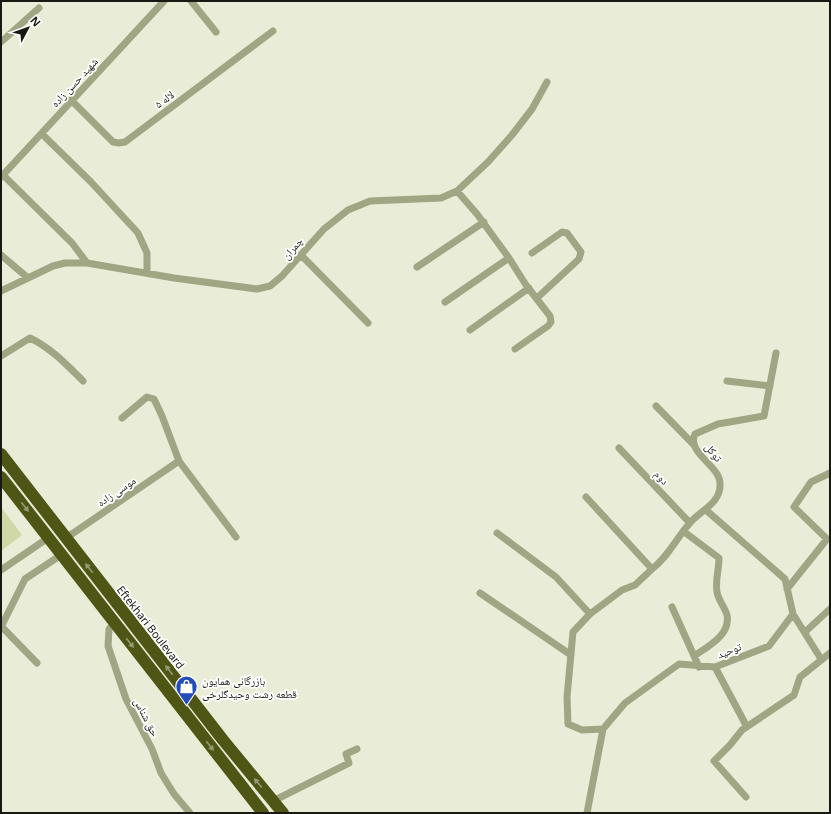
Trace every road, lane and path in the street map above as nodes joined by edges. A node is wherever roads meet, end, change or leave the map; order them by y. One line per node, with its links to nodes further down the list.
1 (164, 1): 8 (street, شهید حسن زاده)
2 (191, 1): 5 (street)
3 (39, 8): 6 (street)
4 (273, 31): 8 (street, لاله ۵)
5 (216, 32)
6 (1, 42)
7 (547, 82): 11 (street, چمران)
8 (71, 100): 9 (street, شهید حسن زاده)
9 (42, 134): 10 (street, شهید حسن زاده); 19 (street)
10 (2, 176): 17 (street)
11 (457, 191): 12 (street); 15 (street, چمران)
12 (484, 222): 16 (street); 18 (street)
13 (532, 253): 23 (street)
14 (1, 255): 20 (street)
15 (300, 255): 19 (street, چمران); 25 (street)
16 (509, 258): 21 (street); 24 (street)
17 (86, 263): 19 (street, چمران); 20 (street, چمران)
18 (417, 267)
19 (147, 273)
20 (28, 278): 22 (street, چمران)
21 (529, 288): 23 (street); 26 (street)
22 (1, 290)
23 (537, 298): 27 (street)
24 (445, 302)
25 (368, 323)
26 (470, 330)
27 (515, 349)
28 (776, 353): 32 (street, توکل)
29 (1, 356): 30 (street)
30 (83, 381)
31 (727, 382): 32 (street)
32 (770, 386): 35 (street, توکل)
33 (656, 406): 35 (street)
34 (122, 418): 38 (street)
35 (694, 445): 42 (street, توکل)
36 (619, 448): 43 (street, دوم)
37 (1, 454): 48 (highway, Eftekhari Boulevard)
38 (179, 461): 46 (street); 48 (street, موسی زاده)
39 (830, 473): 52 (street)
40 (1, 477): 47 (highway, one-way to 47)
41 (586, 497): 50 (street)
42 (706, 510): 43 (street, توکل); 52 (street)
43 (690, 522): 44 (street, توکل)
44 (683, 531): 50 (street, توکل); 63 (street)
45 (497, 532): 56 (street)
46 (236, 537)
47 (48, 538): 49 (highway); 51 (street)
48 (66, 538): 72 (highway, Eftekhari Boulevard, one-way to 48)
49 (61, 555): 58 (highway); 59 (street)
50 (652, 569): 56 (street, توکل)
51 (1, 570)
52 (787, 588): 57 (street)
53 (480, 593): 62 (street)
54 (672, 607): 63 (street)
55 (830, 609): 60 (street)
56 (590, 614): 62 (street, توکل)
57 (793, 614): 60 (street); 67 (street, توحید)
58 (114, 623): 73 (street, حق شناس); 74 (highway, one-way to 74)
59 (1, 626): 65 (street)
60 (805, 632): 64 (street)
61 (830, 653): 64 (street)
62 (571, 655): 69 (street, توکل)
63 (694, 656): 66 (street)
64 (821, 659): 68 (street)
65 (37, 663)
66 (699, 667): 67 (street, توحید); 69 (street, توحید)
67 (715, 667): 68 (street)
68 (747, 727): 71 (street)
69 (603, 729): 76 (street, توحید)
70 (357, 749): 72 (street)
71 (746, 797)
72 (274, 801): 75 (highway, Eftekhari Boulevard)
73 (190, 813)
74 (263, 813)
75 (283, 813)
76 (587, 813)

